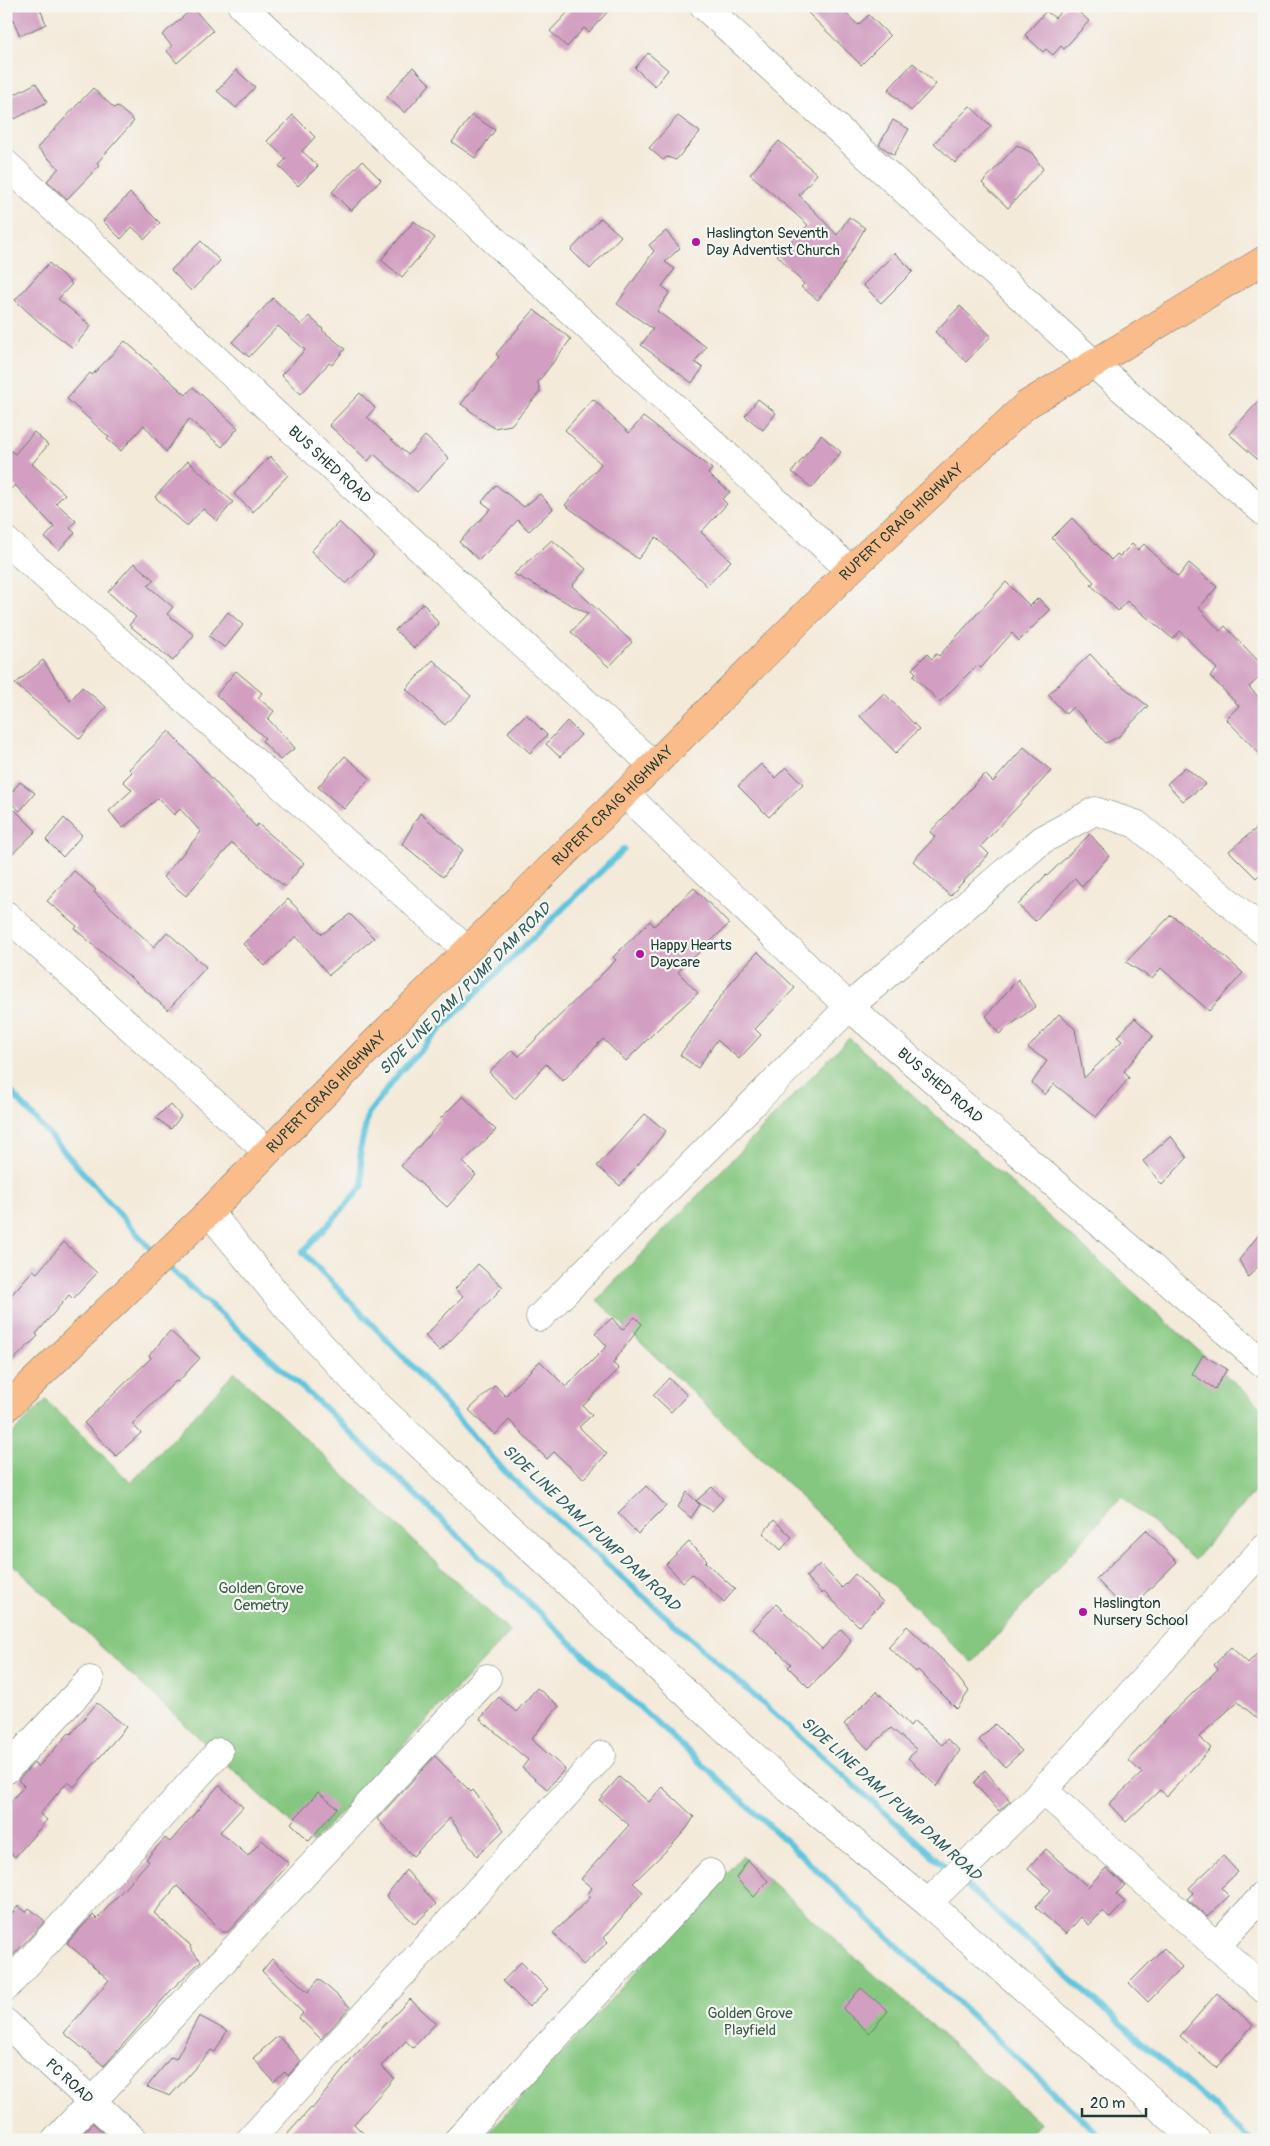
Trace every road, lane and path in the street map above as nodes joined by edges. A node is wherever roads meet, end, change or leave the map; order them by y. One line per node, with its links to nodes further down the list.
1 (242, 6): 8 (street)
2 (704, 6): 5 (street)
3 (6, 164): 9 (street, BUS SHED ROAD)
4 (1264, 260): 5 (main road, RUPERT CRAIG HIGHWAY)
5 (1094, 364): 6 (street); 8 (main road, RUPERT CRAIG HIGHWAY)
6 (1264, 512)
7 (6, 541): 13 (street)
8 (850, 570): 9 (main road, RUPERT CRAIG HIGHWAY)
9 (654, 766): 10 (main road, RUPERT CRAIG HIGHWAY)
10 (626, 795): 13 (main road, RUPERT CRAIG HIGHWAY); 14 (street, BUS SHED ROAD)
11 (6, 915): 15 (street)
12 (1264, 932): 14 (street)
13 (467, 950): 15 (main road, RUPERT CRAIG HIGHWAY)
14 (849, 1007): 17 (street); 18 (street, BUS SHED ROAD)
15 (267, 1151): 16 (main road, RUPERT CRAIG HIGHWAY)
16 (209, 1212): 19 (main road, RUPERT CRAIG HIGHWAY); 29 (street)
17 (540, 1317)
18 (1264, 1364)
19 (6, 1408)
20 (1264, 1548): 26 (street)
21 (487, 1678): 34 (street)
22 (90, 1680): 25 (street)
23 (219, 1752): 31 (street)
24 (602, 1755): 37 (street)
25 (6, 1770)
26 (1043, 1790): 29 (street); 30 (street)
27 (710, 1873): 38 (street)
28 (1264, 1895): 30 (street)
29 (928, 1903): 39 (street)
30 (1217, 1945): 32 (street)
31 (6, 1987)
32 (1264, 1989)
33 (6, 2023): 34 (street, PC ROAD)
34 (92, 2101): 35 (street); 36 (street, PC ROAD)
35 (56, 2140)
36 (134, 2140)
37 (250, 2140)
38 (458, 2140)
39 (1196, 2140)

